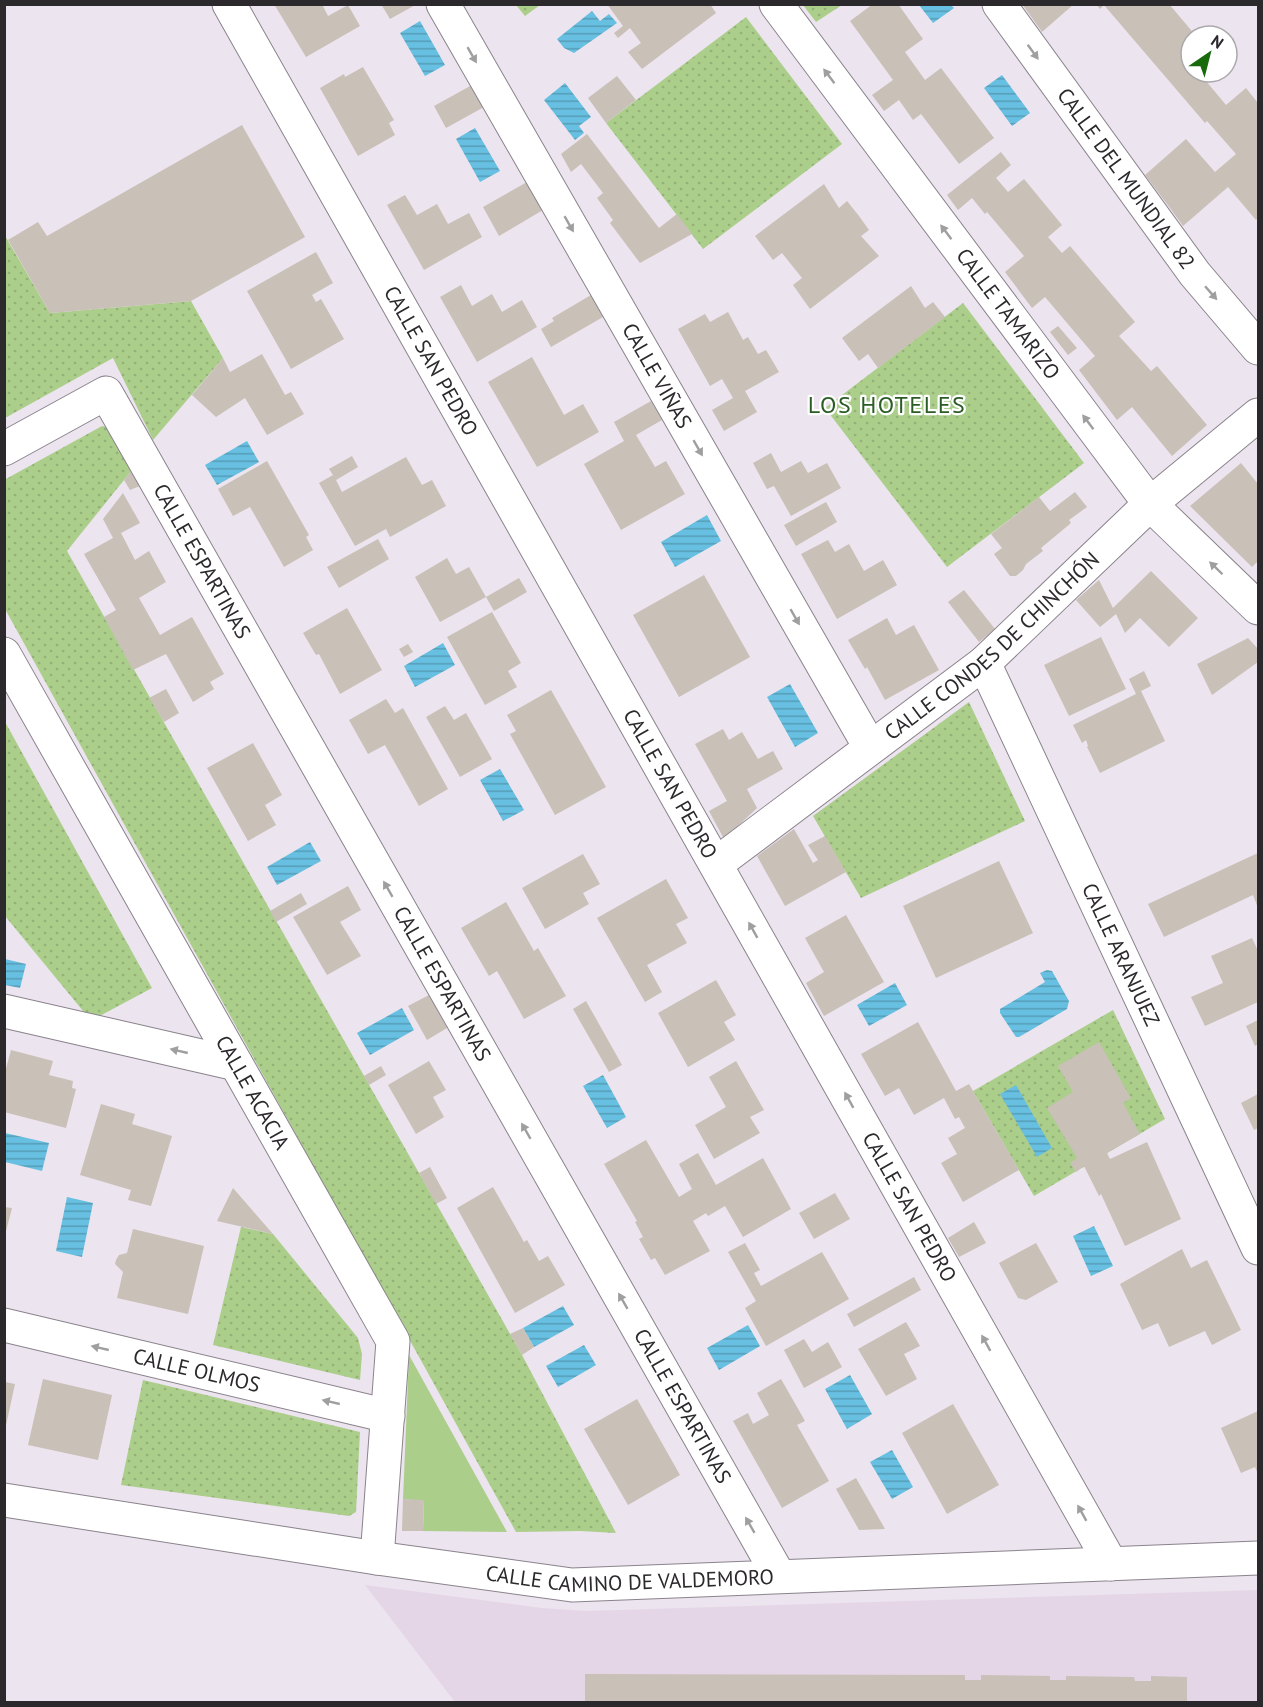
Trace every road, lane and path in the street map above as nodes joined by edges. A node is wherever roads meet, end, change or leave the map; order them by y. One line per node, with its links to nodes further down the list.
1 (229, 4): 13 (street, CALLE SAN PEDRO)
2 (443, 4): 12 (street, CALLE VIÑAS, one-way to 12)
3 (776, 4): 8 (street, CALLE TAMARIZO, one-way to 3)
4 (999, 4): 5 (street, CALLE DEL MUNDIAL 82, one-way to 5)
5 (1258, 348)
6 (1258, 415): 8 (street, CALLE CONDES DE CHINCHÓN)
7 (4, 448): 23 (street, CALLE ESPARTINAS, one-way to 7)
8 (1150, 504): 9 (street, CALLE TAMARIZO, one-way to 8); 11 (street, CALLE CONDES DE CHINCHÓN)
9 (1258, 608)
10 (4, 654): 15 (street, CALLE ACACIA)
11 (984, 663): 12 (street, CALLE CONDES DE CHINCHÓN); 16 (street, CALLE ARANJUEZ)
12 (870, 747): 13 (street, CALLE CONDES DE CHINCHÓN)
13 (716, 864): 22 (street, CALLE SAN PEDRO, one-way to 13)
14 (4, 1011): 15 (street, one-way to 14)
15 (236, 1064): 18 (street, CALLE ACACIA)
16 (1258, 1248)
17 (4, 1325): 18 (street, CALLE OLMOS, one-way to 17)
18 (388, 1416): 20 (street, CALLE ACACIA)
19 (4, 1500): 20 (street, CALLE CAMINO DE VALDEMORO)
20 (377, 1558): 23 (street, CALLE CAMINO DE VALDEMORO)
21 (1258, 1558): 22 (street, CALLE CAMINO DE VALDEMORO)
22 (1111, 1564): 23 (street, CALLE CAMINO DE VALDEMORO)
23 (779, 1576)

